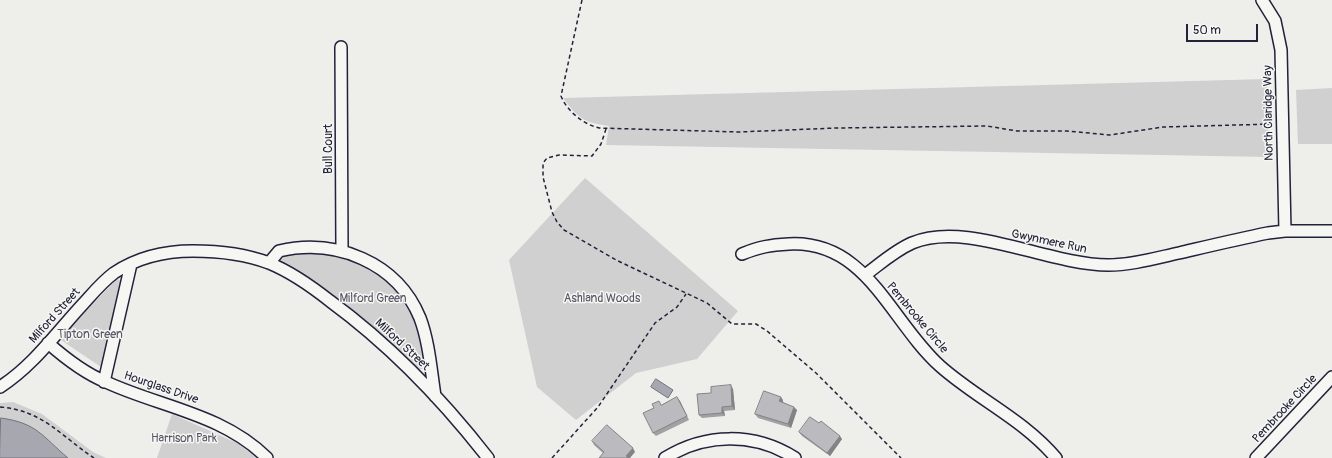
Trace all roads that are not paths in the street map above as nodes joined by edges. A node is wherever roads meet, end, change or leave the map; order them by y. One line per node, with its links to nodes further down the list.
1 (1262, 0): 4 (street, North Claridge Way)
2 (341, 47): 5 (street, Bull Court)
3 (1332, 230): 4 (street, Gwynmere Run)
4 (1284, 231): 9 (street, Gwynmere Run)
5 (342, 250): 7 (street, Milford Street); 14 (street, Milford Street)
6 (742, 254): 9 (street, Pembrooke Circle)
7 (268, 263): 8 (street, Milford Street); 14 (street, Milford Street)
8 (131, 264): 10 (street, Milford Street); 12 (street)
9 (865, 275): 19 (street, Pembrooke Circle)
10 (48, 343): 12 (street, Hourglass Drive); 13 (street, Milford Street)
11 (1332, 377): 20 (street, Pembrooke Circle)
12 (104, 382): 15 (street, Hourglass Drive)
13 (0, 387)
14 (435, 396): 16 (street, Milford Street)
15 (266, 458)
16 (488, 458)
17 (665, 458): 18 (street)
18 (794, 458)
19 (1056, 458)
20 (1256, 458)

